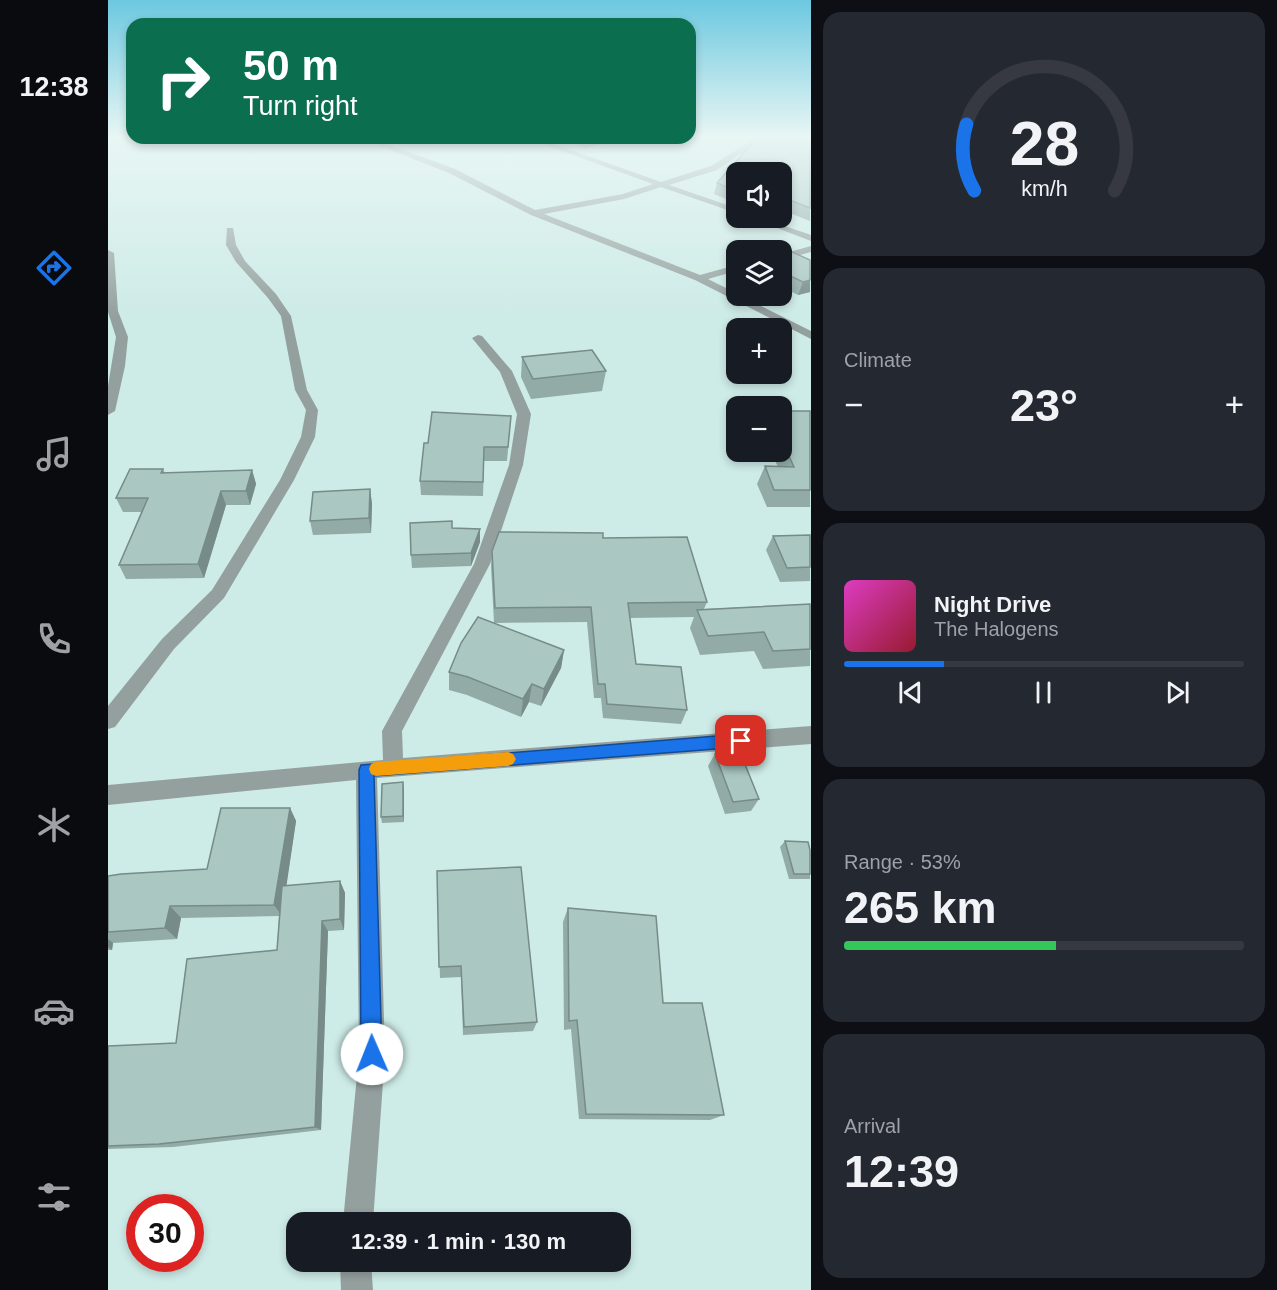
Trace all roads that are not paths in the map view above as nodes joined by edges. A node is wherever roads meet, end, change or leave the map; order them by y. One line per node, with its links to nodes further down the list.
1 (503, 197): 5 (street)
2 (618, 197): 5 (street)
3 (700, 197): 4 (street)
4 (726, 207)
5 (534, 213): 13 (street)
6 (782, 228): 8 (street)
7 (230, 230): 17 (street)
8 (810, 238)
9 (810, 249): 11 (street)
10 (109, 253): 16 (street)
11 (792, 254)
12 (726, 271): 13 (street)
13 (699, 278): 14 (street)
14 (810, 336)
15 (478, 338): 19 (street)
16 (108, 411)
17 (108, 721)
18 (810, 735): 19 (street)
19 (393, 768): 20 (street)
20 (366, 770): 21 (street); 22 (street)
21 (108, 795)
22 (359, 1212)
23 (356, 1272): 24 (street)
24 (357, 1290)

